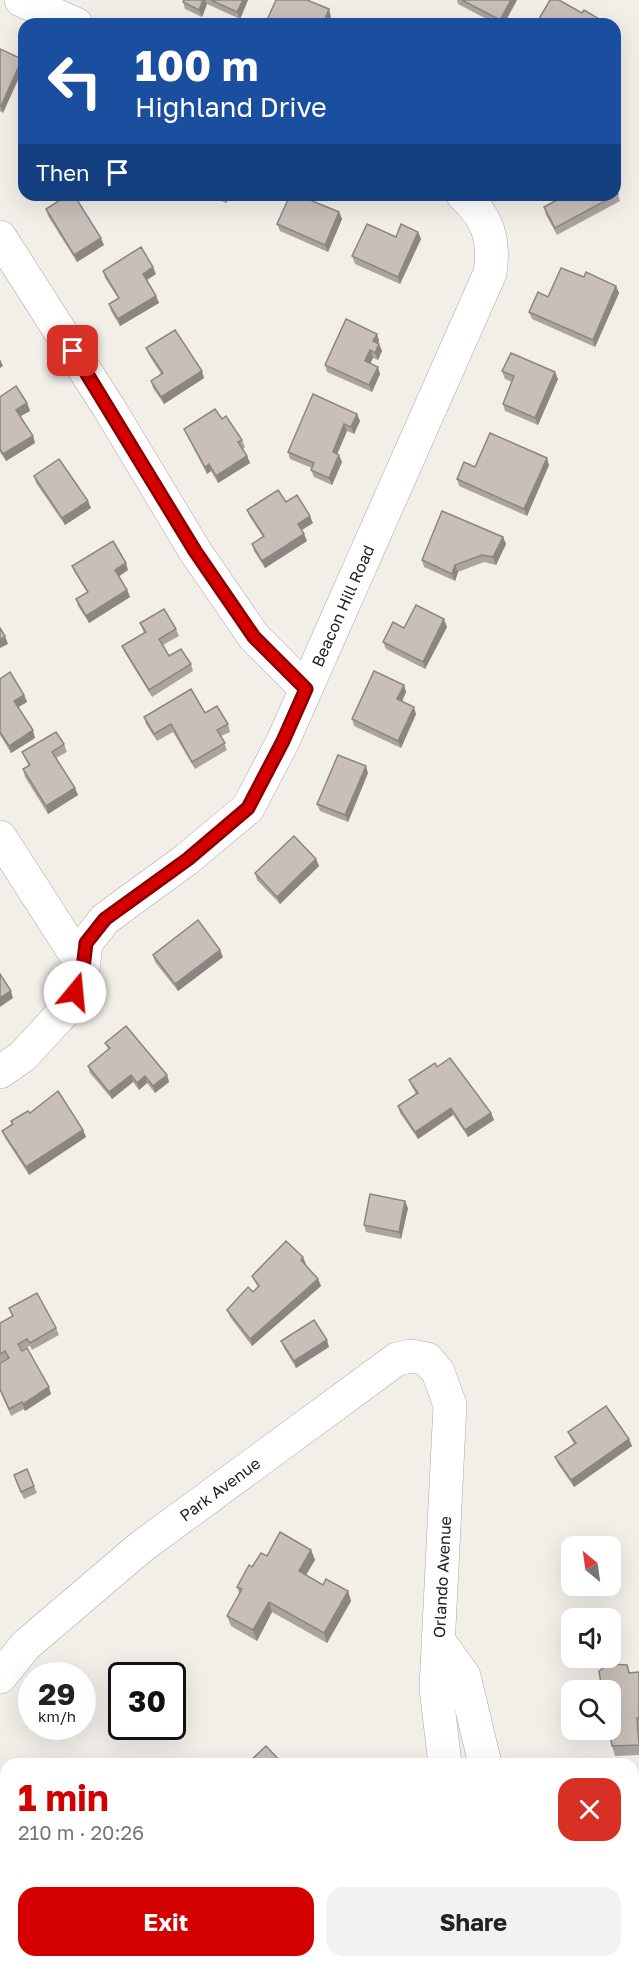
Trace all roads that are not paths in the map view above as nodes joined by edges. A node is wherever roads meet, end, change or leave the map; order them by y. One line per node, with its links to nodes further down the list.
1 (21, 0): 2 (street)
2 (62, 18)
3 (468, 201): 5 (street, Beacon Hill Road)
4 (0, 237): 5 (street)
5 (306, 689): 7 (street, Beacon Hill Road)
6 (0, 837): 7 (street)
7 (83, 966): 8 (street, Beacon Hill Road)
8 (0, 1072)
9 (446, 1390): 10 (street, Orlando Avenue); 11 (street, Park Avenue)
10 (438, 1640): 12 (street, Orlando Avenue); 13 (street)
11 (0, 1677)
12 (444, 1758)
13 (484, 1758)

